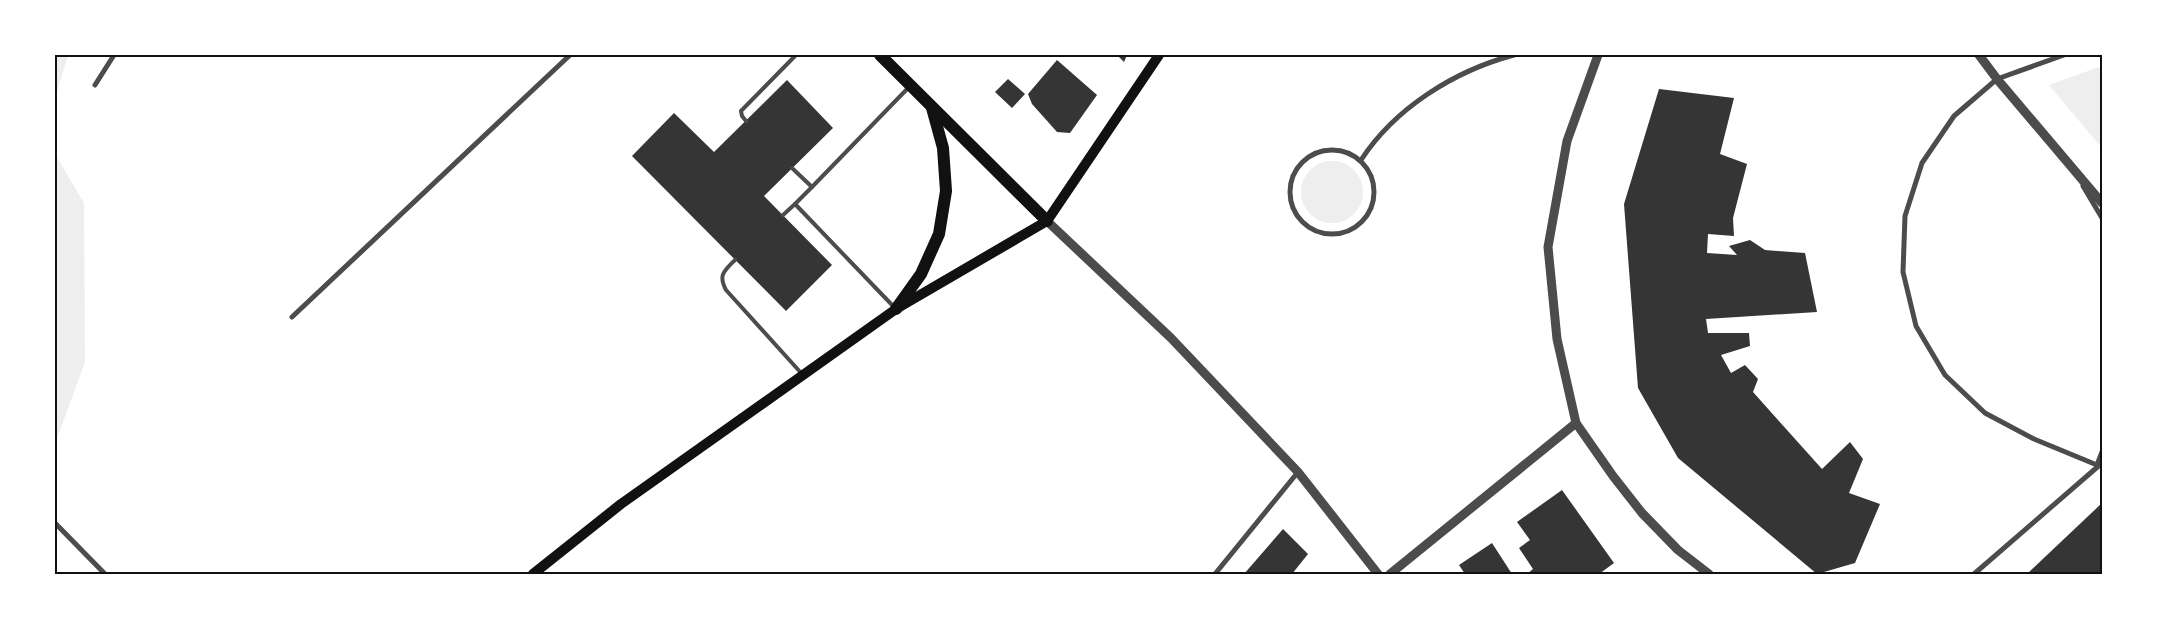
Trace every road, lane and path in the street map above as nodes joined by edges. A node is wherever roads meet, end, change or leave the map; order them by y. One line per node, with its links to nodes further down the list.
1 (114, 55): 11 (street)
2 (570, 55): 26 (street)
3 (796, 55): 14 (lane)
4 (880, 55): 12 (main road)
5 (1159, 55): 23 (main road)
6 (1514, 55): 15 (street)
7 (1598, 55): 28 (street)
8 (1979, 55): 10 (street)
9 (2064, 55): 10 (street)
10 (1997, 79): 17 (street); 30 (street)
11 (95, 85)
12 (910, 85): 13 (main road); 18 (lane)
13 (931, 106): 23 (main road); 25 (main road)
14 (746, 121)
15 (1361, 160): 15 (street)
16 (792, 168): 18 (lane)
17 (2077, 175): 19 (street); 22 (street)
18 (812, 187): 20 (lane)
19 (2102, 203)
20 (795, 204): 21 (lane); 25 (lane)
21 (783, 215)
22 (2102, 218)
23 (1047, 221): 25 (main road); 31 (street)
24 (734, 260): 27 (lane)
25 (896, 309): 27 (main road)
26 (292, 317)
27 (802, 374): 34 (main road)
28 (1576, 423): 37 (street); 38 (street)
29 (2102, 452): 30 (street)
30 (2100, 464): 39 (street)
31 (1298, 472): 35 (street); 36 (street)
32 (55, 523): 33 (street)
33 (105, 574)
34 (533, 574)
35 (1215, 574)
36 (1378, 574)
37 (1390, 574)
38 (1709, 574)
39 (1974, 574)

